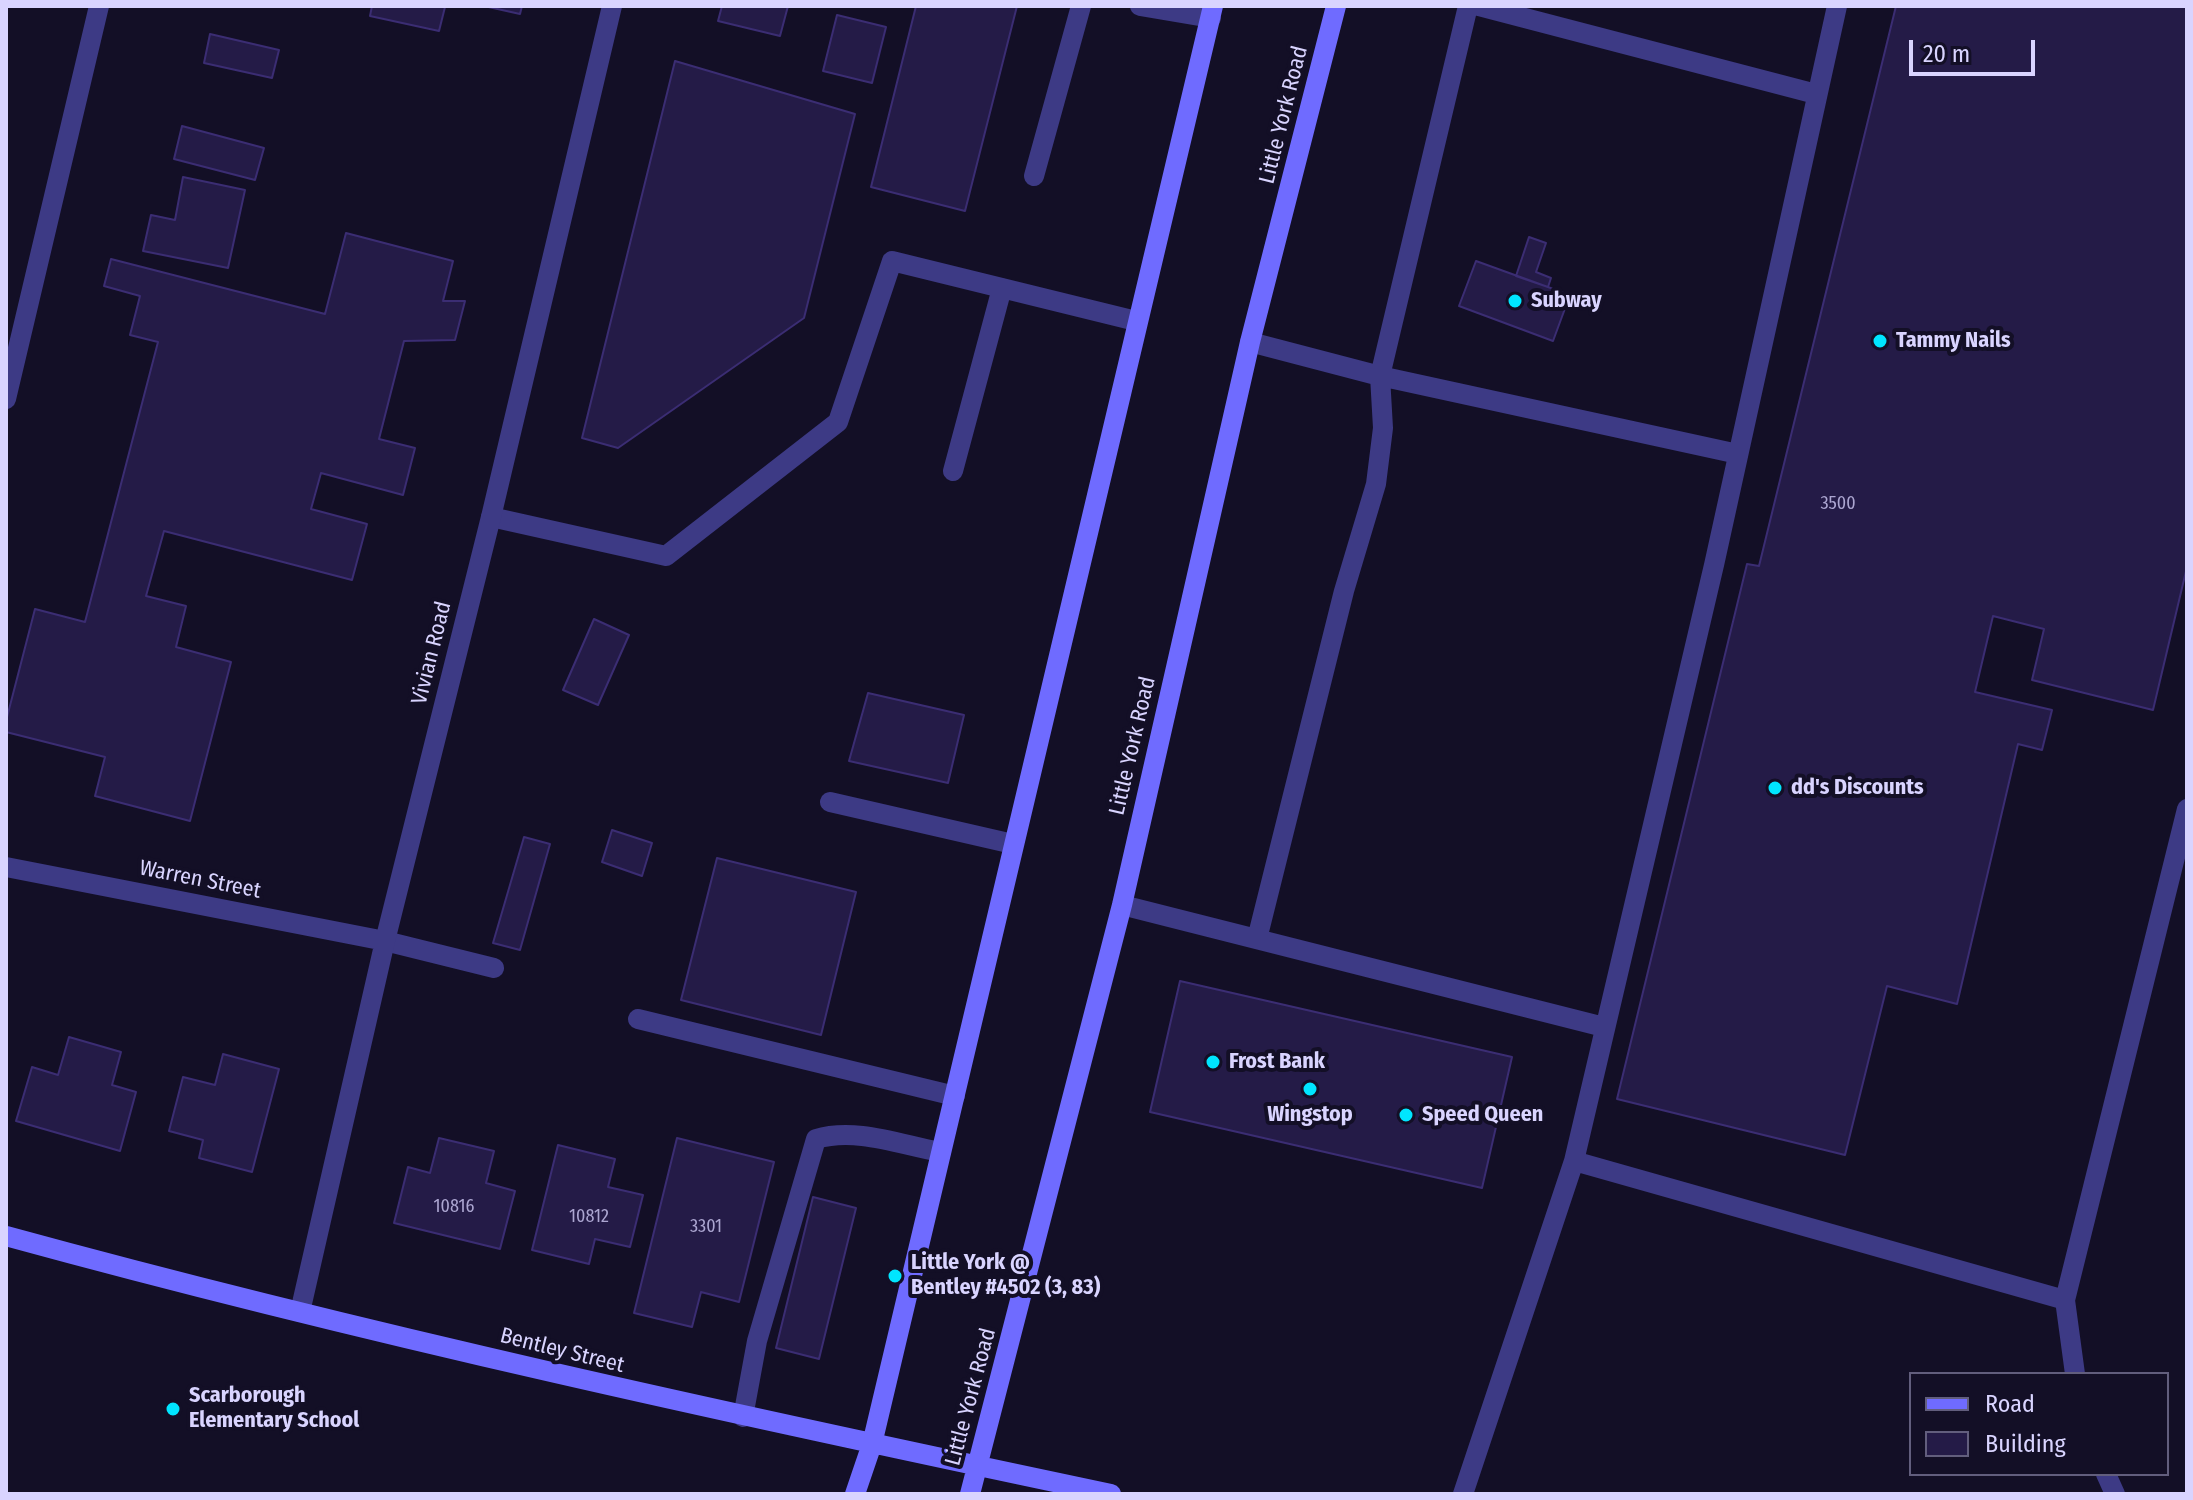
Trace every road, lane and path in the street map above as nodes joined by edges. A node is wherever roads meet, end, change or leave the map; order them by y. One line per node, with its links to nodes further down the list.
1 (99, 6): 16 (street)
2 (612, 6): 19 (street, Vivian Road)
3 (1081, 6): 11 (street)
4 (1140, 6): 9 (street)
5 (1336, 6): 14 (main road, Little York Road)
6 (1468, 6): 15 (street)
7 (1479, 6): 10 (street)
8 (1837, 6): 10 (street)
9 (1212, 12): 13 (main road)
10 (1816, 94): 17 (street)
11 (1034, 176)
12 (1002, 288): 13 (street); 18 (street); 19 (street)
13 (1136, 321): 22 (main road)
14 (1250, 342): 15 (street); 24 (main road, Little York Road)
15 (1380, 376): 17 (street); 25 (street)
16 (6, 399)
17 (1738, 454): 29 (street)
18 (953, 471)
19 (491, 517): 26 (street, Vivian Road)
20 (830, 802): 22 (street)
21 (2187, 809): 34 (street)
22 (1013, 844): 30 (main road)
23 (6, 867): 26 (street, Warren Street)
24 (1122, 905): 25 (street); 39 (main road, Little York Road)
25 (1257, 939): 29 (street)
26 (385, 941): 27 (street, Warren Street); 35 (street, Vivian Road)
27 (494, 968)
28 (638, 1019): 30 (street)
29 (1604, 1027): 32 (street)
30 (955, 1096): 31 (main road)
31 (941, 1152): 37 (street); 38 (main road)
32 (1574, 1161): 34 (street); 43 (street)
33 (6, 1236): 35 (main road, Bentley Street)
34 (2065, 1300): 36 (street)
35 (300, 1312): 37 (main road, Bentley Street)
36 (2075, 1372)
37 (743, 1417): 38 (main road, Bentley Street)
38 (872, 1444): 39 (main road, Bentley Street); 41 (main road)
39 (979, 1467): 40 (main road, Bentley Street); 42 (main road, Little York Road)
40 (1102, 1493)
41 (855, 1494)
42 (970, 1494)
43 (1463, 1494)

